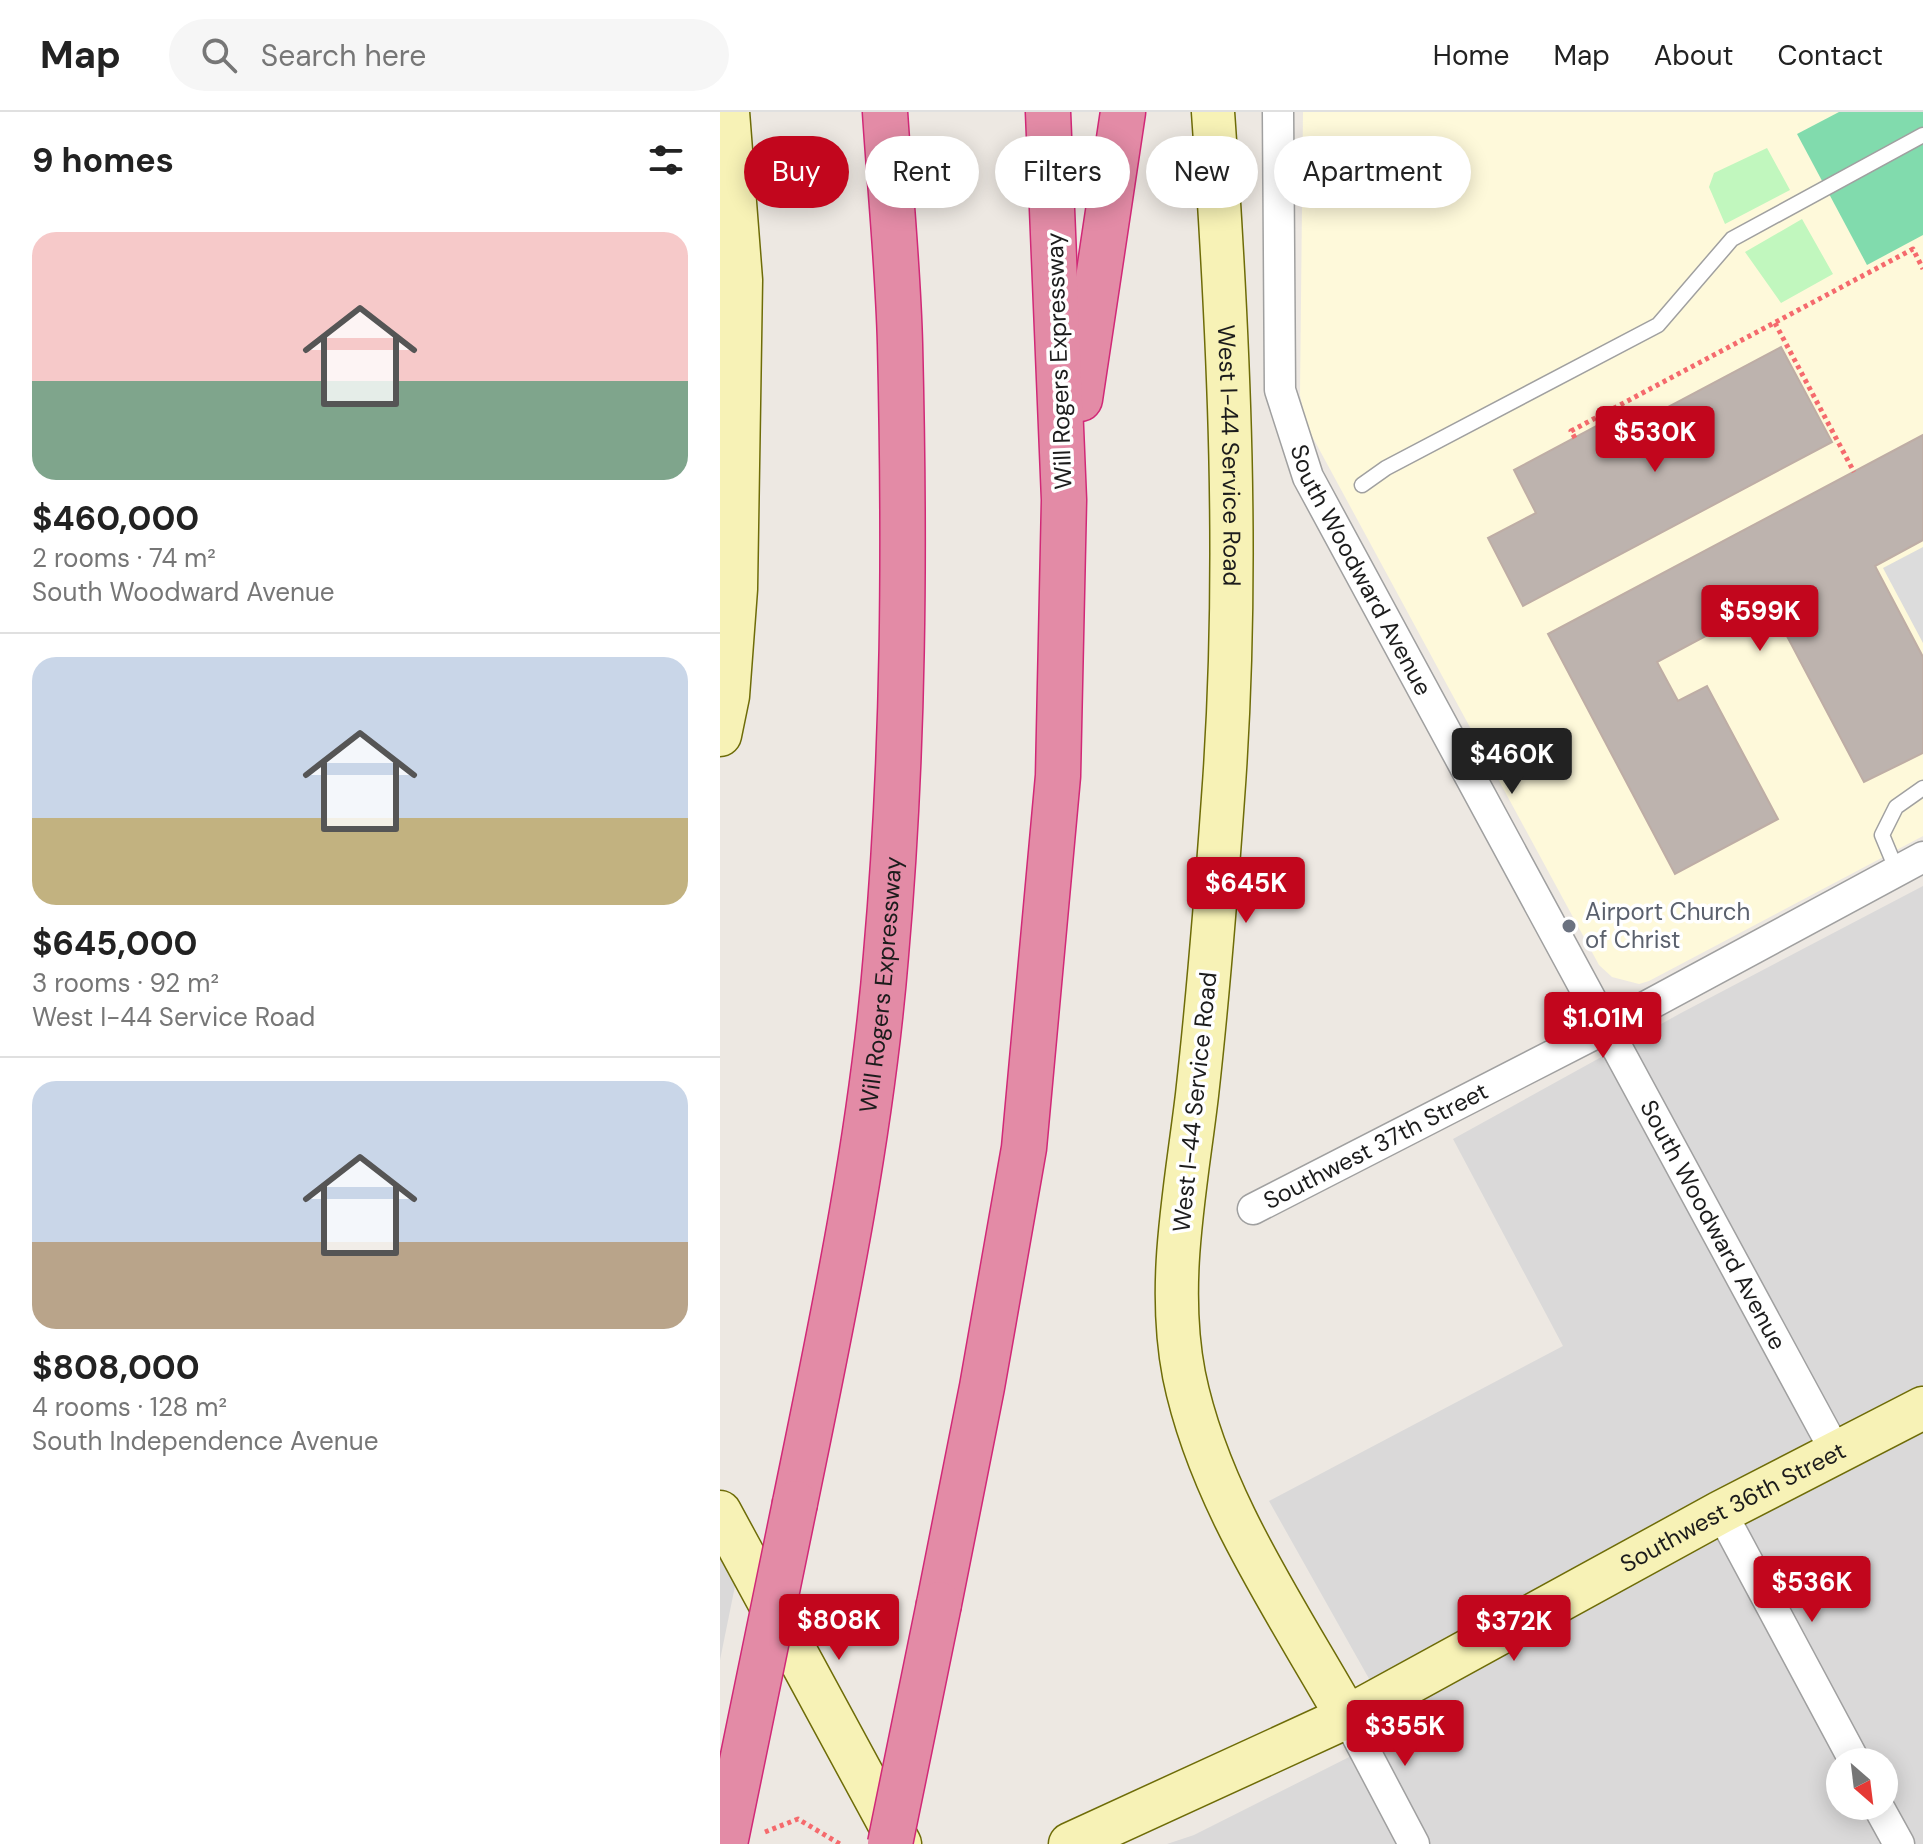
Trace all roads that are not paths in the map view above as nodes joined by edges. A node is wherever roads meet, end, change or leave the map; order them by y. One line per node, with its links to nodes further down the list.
1 (728, 112): 9 (street)
2 (854, 112): 10 (highway)
3 (885, 112): 10 (highway, Will Rogers Expressway)
4 (1048, 112): 12 (highway, Will Rogers Expressway)
5 (1123, 112): 12 (highway)
6 (1213, 112): 22 (street, West I-44 Service Road)
7 (1278, 112): 16 (street, South Woodward Avenue)
8 (1923, 135): 11 (lane)
9 (730, 285): 13 (street)
10 (900, 341): 25 (highway, Will Rogers Expressway, bridge)
11 (1362, 485)
12 (1064, 500): 26 (highway, Will Rogers Expressway, bridge)
13 (720, 735)
14 (1923, 788): 15 (lane)
15 (1910, 864): 16 (street, Southwest 37th Street)
16 (1608, 1027): 17 (street, Southwest 37th Street); 19 (street, South Woodward Avenue)
17 (1253, 1209)
18 (1923, 1408): 19 (street, Southwest 36th Street)
19 (1837, 1454): 21 (street, Southwest 36th Street)
20 (720, 1512): 27 (street)
21 (1721, 1512): 22 (street, Southwest 36th Street); 23 (street)
22 (1347, 1717): 28 (street, Southwest 36th Street); 29 (street)
23 (1847, 1748)
24 (1886, 1820): 30 (street)
25 (742, 1839)
26 (890, 1844)
27 (900, 1844)
28 (1070, 1844)
29 (1414, 1844)
30 (1899, 1844)

